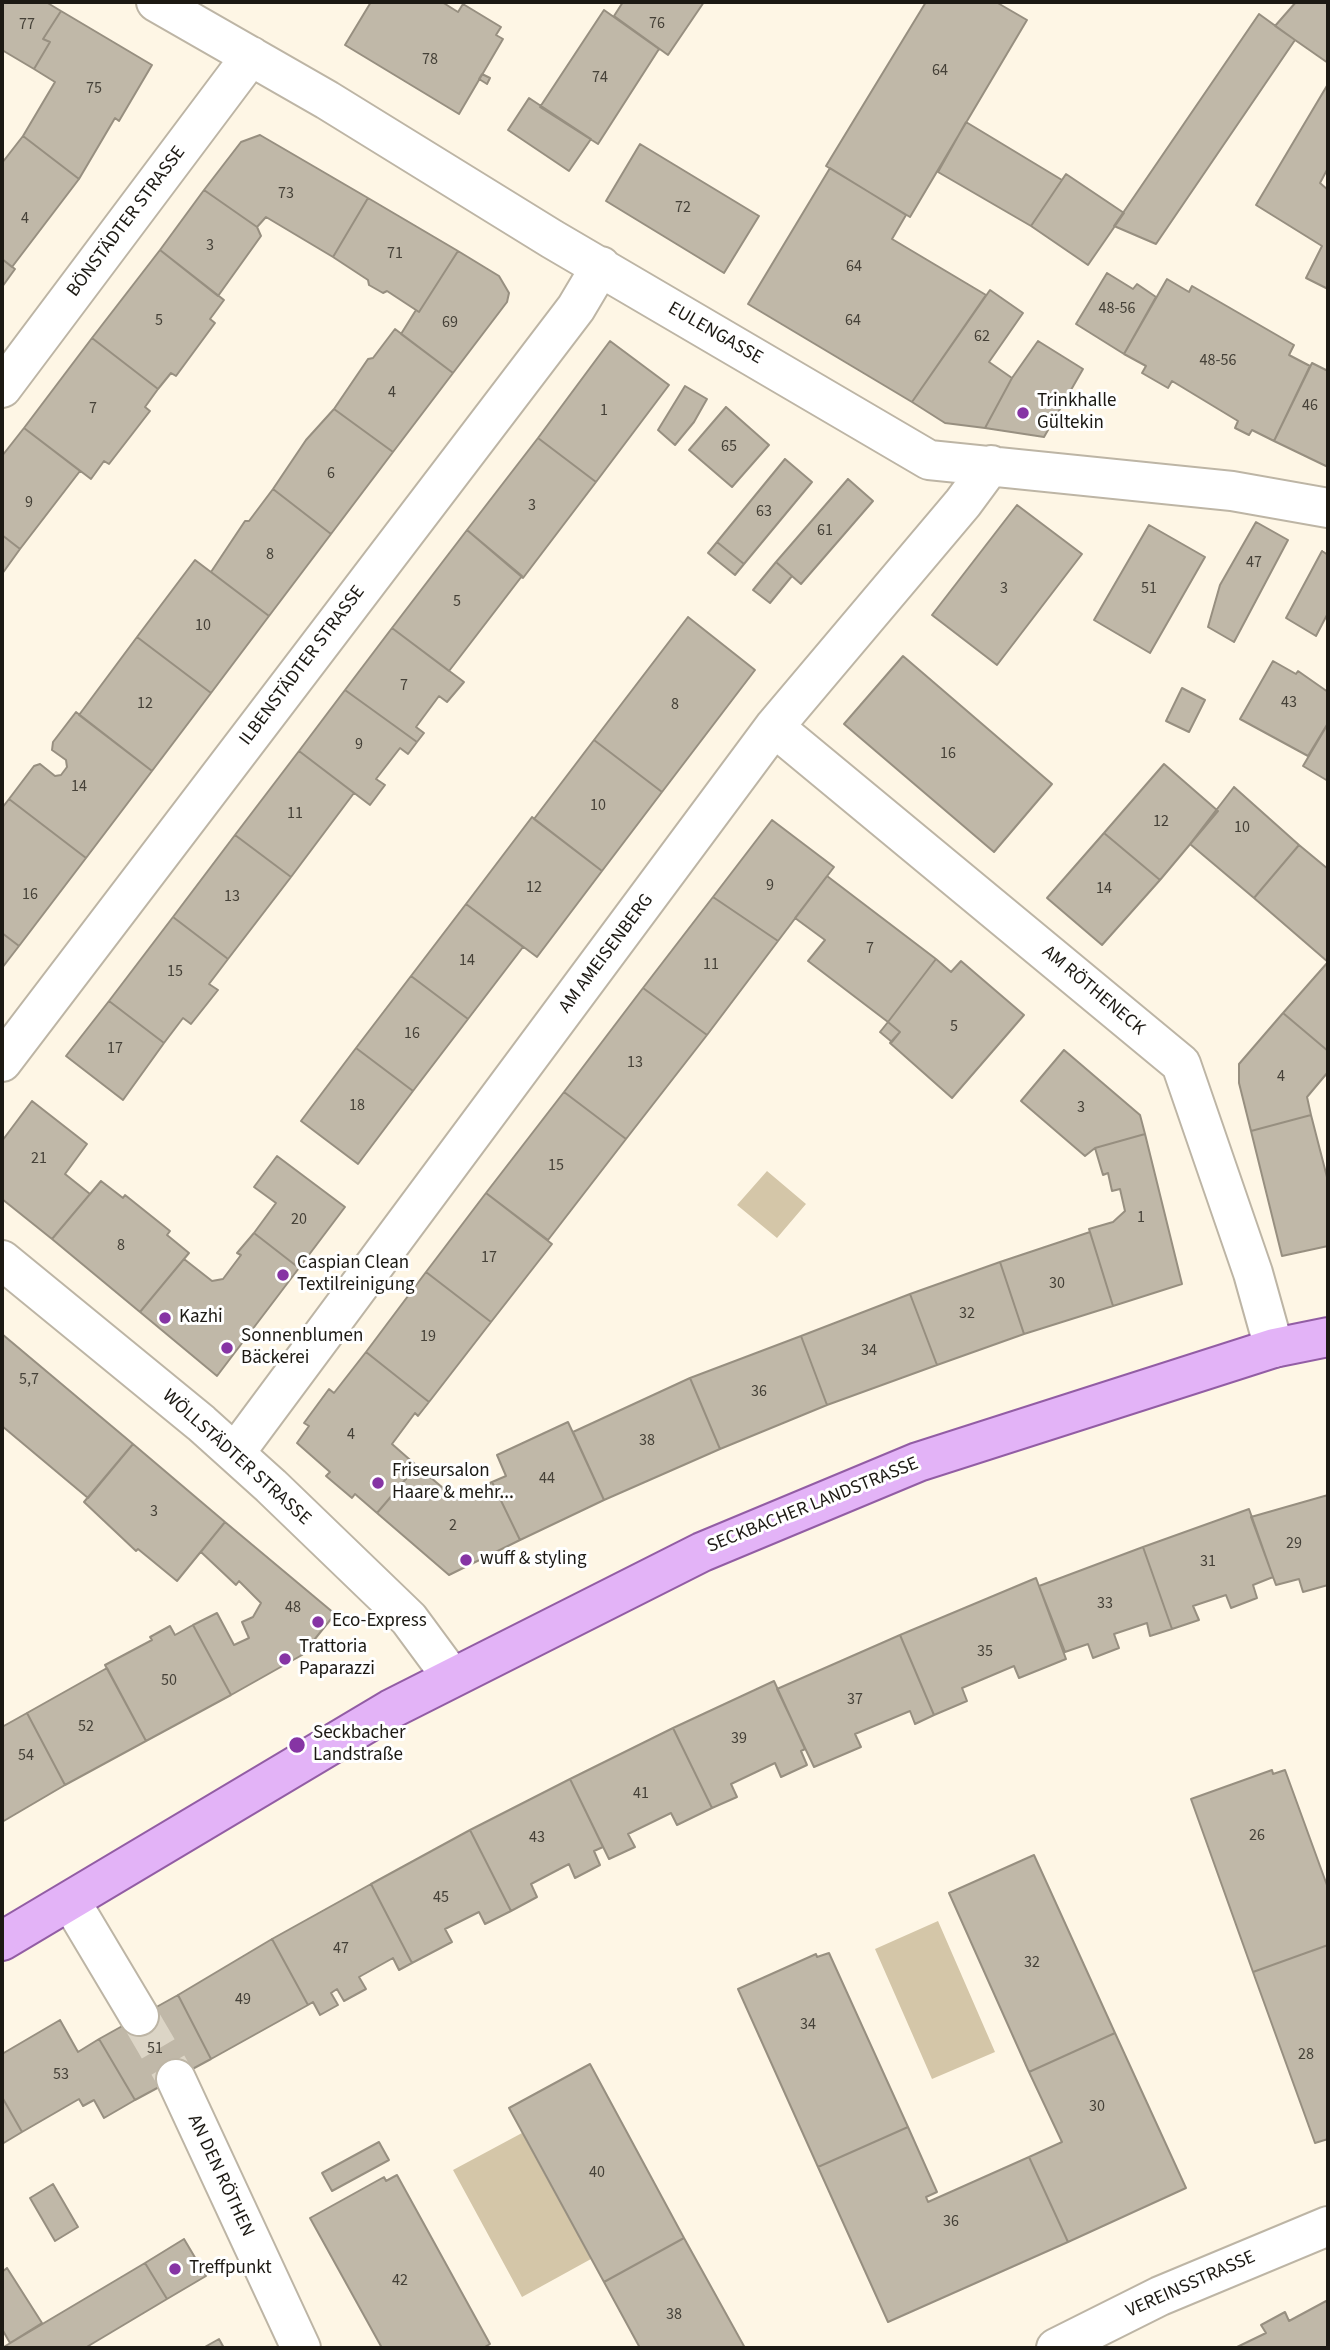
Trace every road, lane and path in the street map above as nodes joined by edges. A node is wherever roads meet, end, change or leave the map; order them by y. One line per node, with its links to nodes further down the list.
1 (156, 2): 2 (street, EULENGASSE)
2 (251, 56): 3 (street, EULENGASSE); 4 (street, BÖNSTÄDTER STRASSE)
3 (601, 266): 5 (street, EULENGASSE); 8 (street, ILBENSTÄDTER STRASSE)
4 (2, 387)
5 (991, 464): 6 (street, EULENGASSE); 7 (street, AM AMEISENBERG)
6 (1328, 508)
7 (774, 727): 11 (street, AM RÖTHENECK); 12 (street, AM AMEISENBERG)
8 (2, 1062)
9 (2, 1260): 12 (street, WÖLLSTÄDTER STRASSE)
10 (1328, 1337): 11 (main road, SECKBACHER LANDSTRASSE)
11 (1274, 1348): 13 (main road, SECKBACHER LANDSTRASSE)
12 (235, 1453): 13 (street, WÖLLSTÄDTER STRASSE)
13 (452, 1676): 14 (main road, SECKBACHER LANDSTRASSE)
14 (71, 1902): 15 (main road, SECKBACHER LANDSTRASSE); 16 (street)
15 (2, 1941)
16 (139, 2016)
17 (176, 2079): 19 (street, AN DEN RÖTHEN)
18 (1328, 2226): 20 (street, VEREINSSTRASSE)
19 (301, 2348)
20 (1056, 2348)

